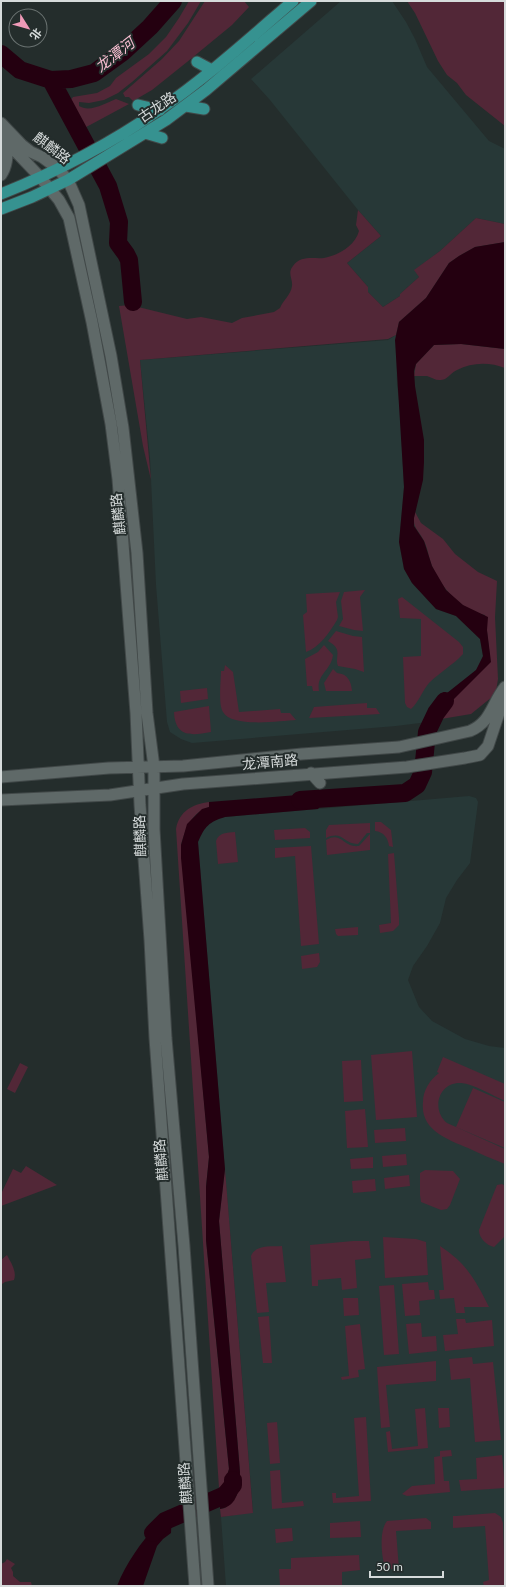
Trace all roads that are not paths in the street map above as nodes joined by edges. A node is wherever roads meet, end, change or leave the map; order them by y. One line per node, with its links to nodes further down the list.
1 (293, 1): 4 (main road, 古龙路)
2 (311, 1): 6 (main road, 古龙路)
3 (197, 62): 4 (main road)
4 (212, 70): 8 (main road, 古龙路)
5 (138, 105): 8 (main road)
6 (186, 106): 7 (main road); 10 (main road, 古龙路)
7 (204, 109)
8 (160, 110): 13 (main road, 古龙路)
9 (1, 124): 13 (main road, 麒麟路)
10 (145, 133): 11 (main road); 16 (main road, 古龙路)
11 (162, 138)
12 (4, 139): 14 (main road); 15 (main road, 麒麟路)
13 (57, 168): 15 (main road, 古龙路); 16 (main road, 麒麟路)
14 (1, 175)
15 (40, 177): 17 (main road, 麒麟路); 18 (main road, 古龙路)
16 (68, 180): 17 (main road, 古龙路); 23 (main road, 麒麟路)
17 (49, 188): 19 (main road, 古龙路); 22 (main road, 麒麟路)
18 (1, 194)
19 (1, 209)
20 (505, 687): 23 (main road, 龙潭南路)
21 (505, 700): 24 (main road, 龙潭南路)
22 (138, 767): 23 (main road, 龙潭南路); 25 (main road, 龙潭南路); 28 (main road, 麒麟路)
23 (154, 768): 27 (main road, 麒麟路)
24 (311, 773): 26 (main road); 27 (main road, 龙潭南路)
25 (1, 777)
26 (320, 783)
27 (155, 790): 28 (main road, 龙潭南路); 31 (main road, 麒麟路)
28 (140, 792): 29 (main road, 龙潭南路); 30 (main road, 麒麟路)
29 (1, 800)
30 (195, 1586)
31 (208, 1586)

